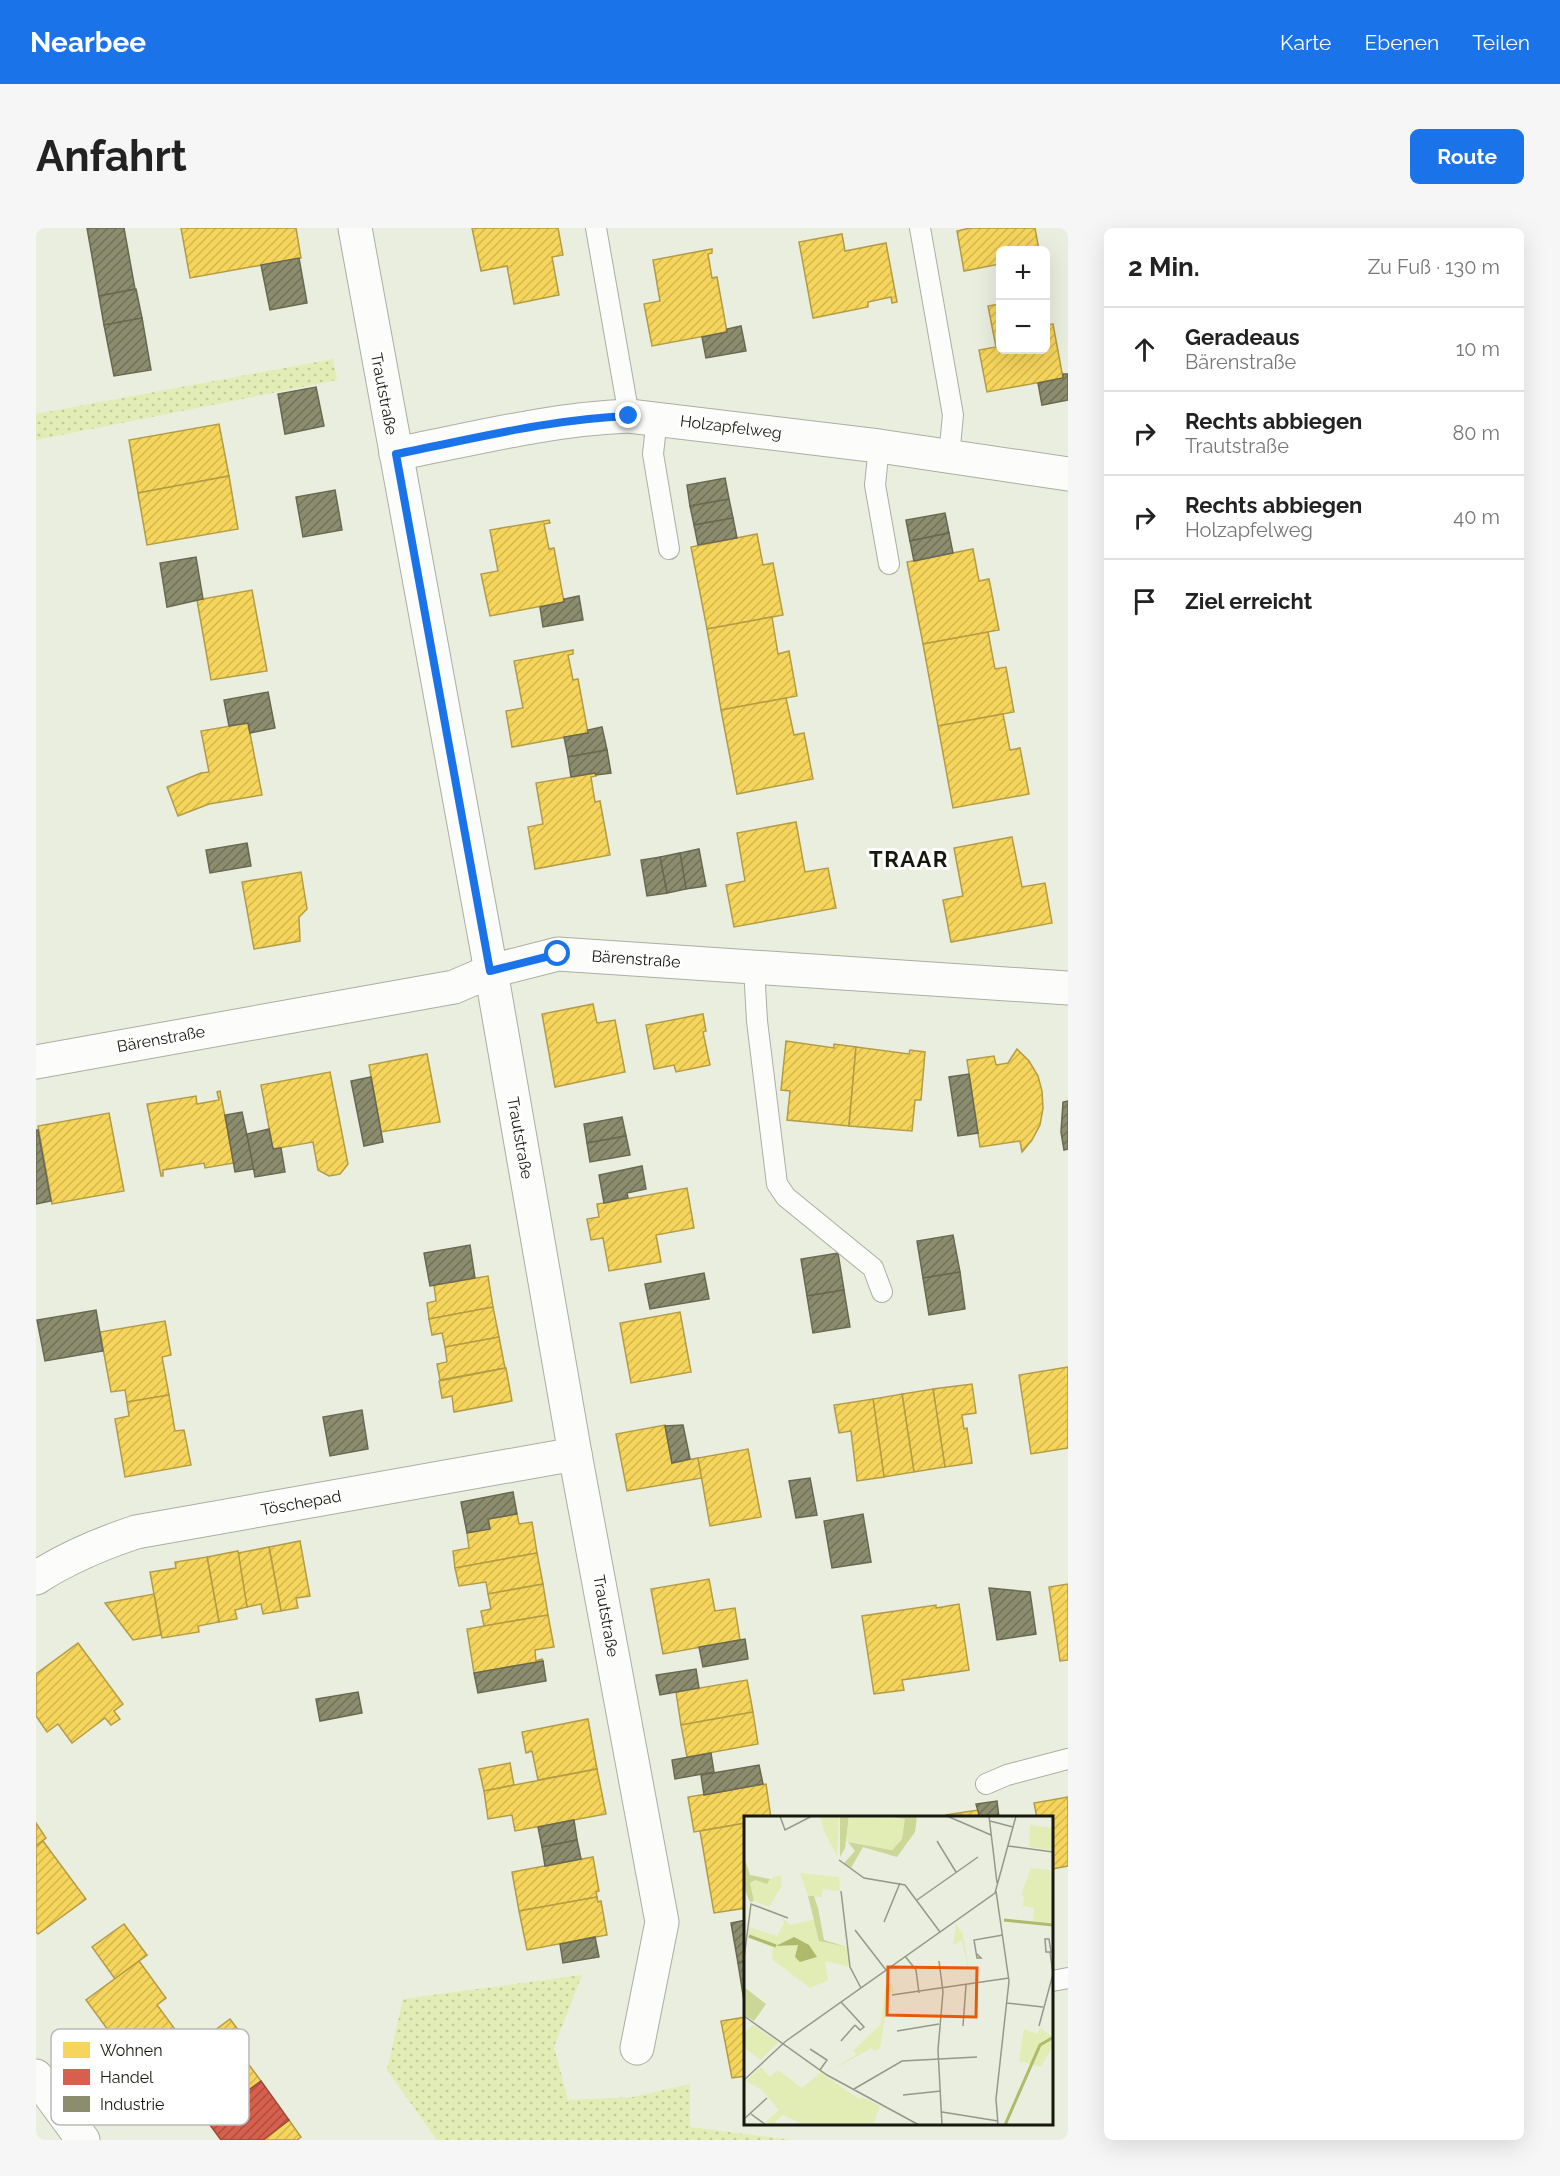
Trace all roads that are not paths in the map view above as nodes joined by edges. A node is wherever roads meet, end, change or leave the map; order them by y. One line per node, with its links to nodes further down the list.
1 (355, 228): 6 (street, Trautstraße)
2 (596, 228): 4 (lane)
3 (920, 228): 7 (lane)
4 (643, 417): 5 (street, Holzapfelweg); 6 (street, Holzapfelweg); 9 (lane)
5 (879, 446): 7 (street, Holzapfelweg); 10 (lane)
6 (396, 454): 12 (street, Trautstraße)
7 (949, 456): 8 (street, Holzapfelweg)
8 (1068, 474)
9 (669, 549)
10 (889, 564)
11 (754, 967): 12 (street, Bärenstraße); 13 (street, Bärenstraße); 15 (lane)
12 (490, 971): 14 (street, Bärenstraße); 16 (street, Trautstraße)
13 (1068, 988)
14 (36, 1062)
15 (882, 1292)
16 (575, 1454): 17 (street, Töschepad); 22 (street, Trautstraße)
17 (36, 1578)
18 (1068, 1759): 19 (lane)
19 (986, 1784)
20 (1068, 1978): 21 (lane)
21 (1053, 1980)
22 (637, 2048)
23 (36, 2076): 24 (street)
24 (51, 2096)
25 (72, 2125): 26 (street)
26 (83, 2140)

